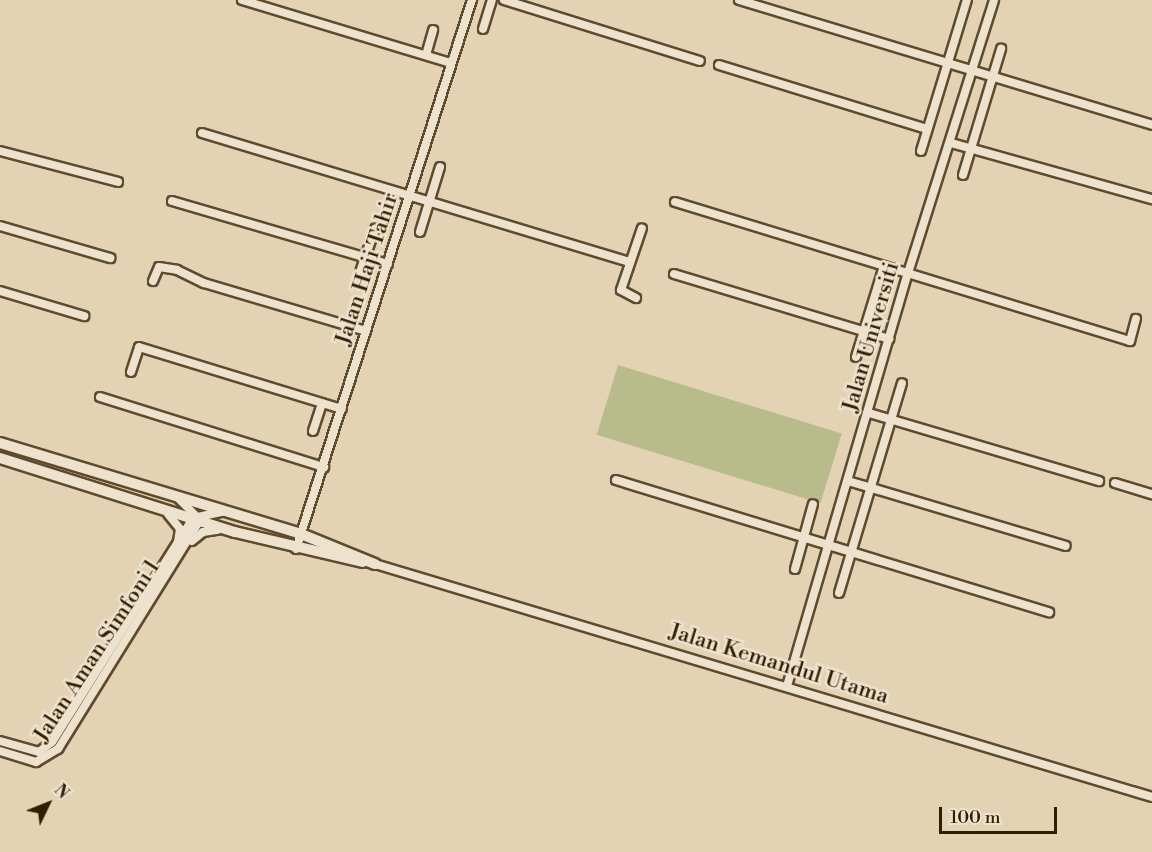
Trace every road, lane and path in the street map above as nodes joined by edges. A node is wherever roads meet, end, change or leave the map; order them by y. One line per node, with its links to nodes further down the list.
1 (242, 0): 11 (street)
2 (472, 0): 13 (street, Jalan Haji Tahir)
3 (492, 0): 8 (street)
4 (504, 0): 12 (street)
5 (740, 0): 14 (street)
6 (967, 0): 14 (street)
7 (993, 0): 16 (street, Jalan Universiti)
8 (483, 29)
9 (433, 30): 11 (street)
10 (1001, 50): 17 (street)
11 (426, 55): 13 (street)
12 (700, 61)
13 (451, 63): 28 (street, Jalan Haji Tahir)
14 (946, 64): 16 (street); 19 (street)
15 (719, 65): 19 (street)
16 (972, 73): 17 (street); 21 (street, Jalan Universiti)
17 (992, 78): 18 (street); 22 (street)
18 (1152, 125)
19 (927, 129): 24 (street)
20 (202, 133): 28 (street)
21 (951, 143): 22 (street); 43 (street, Jalan Universiti)
22 (972, 147): 26 (street); 29 (street)
23 (0, 151): 27 (street)
24 (921, 151)
25 (440, 167): 31 (street)
26 (963, 175)
27 (118, 182)
28 (409, 195): 31 (street); 40 (street, Jalan Haji Tahir)
29 (1152, 199)
30 (172, 201): 37 (street)
31 (430, 201): 36 (street); 39 (street)
32 (675, 202): 41 (street)
33 (0, 226): 38 (street)
34 (642, 228): 39 (street)
35 (375, 229): 37 (street)
36 (420, 232)
37 (364, 257): 40 (street); 42 (street)
38 (110, 258)
39 (630, 262): 47 (street)
40 (388, 264): 50 (street, Jalan Haji Tahir)
41 (884, 266): 43 (street); 51 (street)
42 (360, 272)
43 (908, 273): 49 (street); 52 (street, Jalan Universiti)
44 (674, 274): 51 (street)
45 (153, 281): 50 (street)
46 (0, 291): 48 (street)
47 (636, 298)
48 (84, 316)
49 (1136, 319)
50 (366, 331): 58 (street, Jalan Haji Tahir)
51 (864, 331): 52 (street); 53 (street)
52 (889, 339): 59 (street, Jalan Universiti)
53 (856, 357)
54 (131, 372): 57 (street)
55 (902, 383): 60 (street)
56 (100, 397): 64 (street)
57 (322, 403): 58 (street); 61 (street)
58 (342, 410): 64 (street, Jalan Haji Tahir)
59 (869, 413): 60 (street); 66 (street, Jalan Universiti)
60 (891, 419): 67 (street); 69 (street)
61 (313, 431)
62 (0, 443): 71 (street)
63 (0, 458): 72 (street)
64 (324, 467): 77 (street, Jalan Haji Tahir)
65 (616, 480): 78 (street)
66 (848, 481): 69 (street); 79 (street, Jalan Universiti)
67 (1099, 481)
68 (1115, 483): 70 (street)
69 (870, 487): 80 (street); 83 (street)
70 (1152, 494)
71 (176, 496): 74 (street); 75 (street)
72 (154, 504): 75 (street); 81 (street)
73 (813, 504): 78 (street)
74 (227, 512): 75 (street); 77 (street)
75 (197, 518): 76 (street); 81 (street, Jalan Aman Simfoni 1)
76 (235, 532): 81 (street); 82 (street)
77 (301, 534): 82 (street, Jalan Haji Tahir); 84 (street)
78 (804, 537): 79 (street); 85 (street)
79 (828, 544): 83 (street); 88 (street, Jalan Universiti)
80 (1066, 546)
81 (182, 547): 89 (street, Jalan Aman Simfoni 1); 90 (street, Jalan Aman Simfoni 1)
82 (296, 549): 84 (street)
83 (851, 552): 86 (street); 87 (street)
84 (375, 564): 88 (street, Jalan Kemandul Utama)
85 (795, 569)
86 (839, 593)
87 (1049, 612)
88 (787, 686): 91 (street, Jalan Kemandul Utama)
89 (0, 741)
90 (0, 751)
91 (1152, 797)

